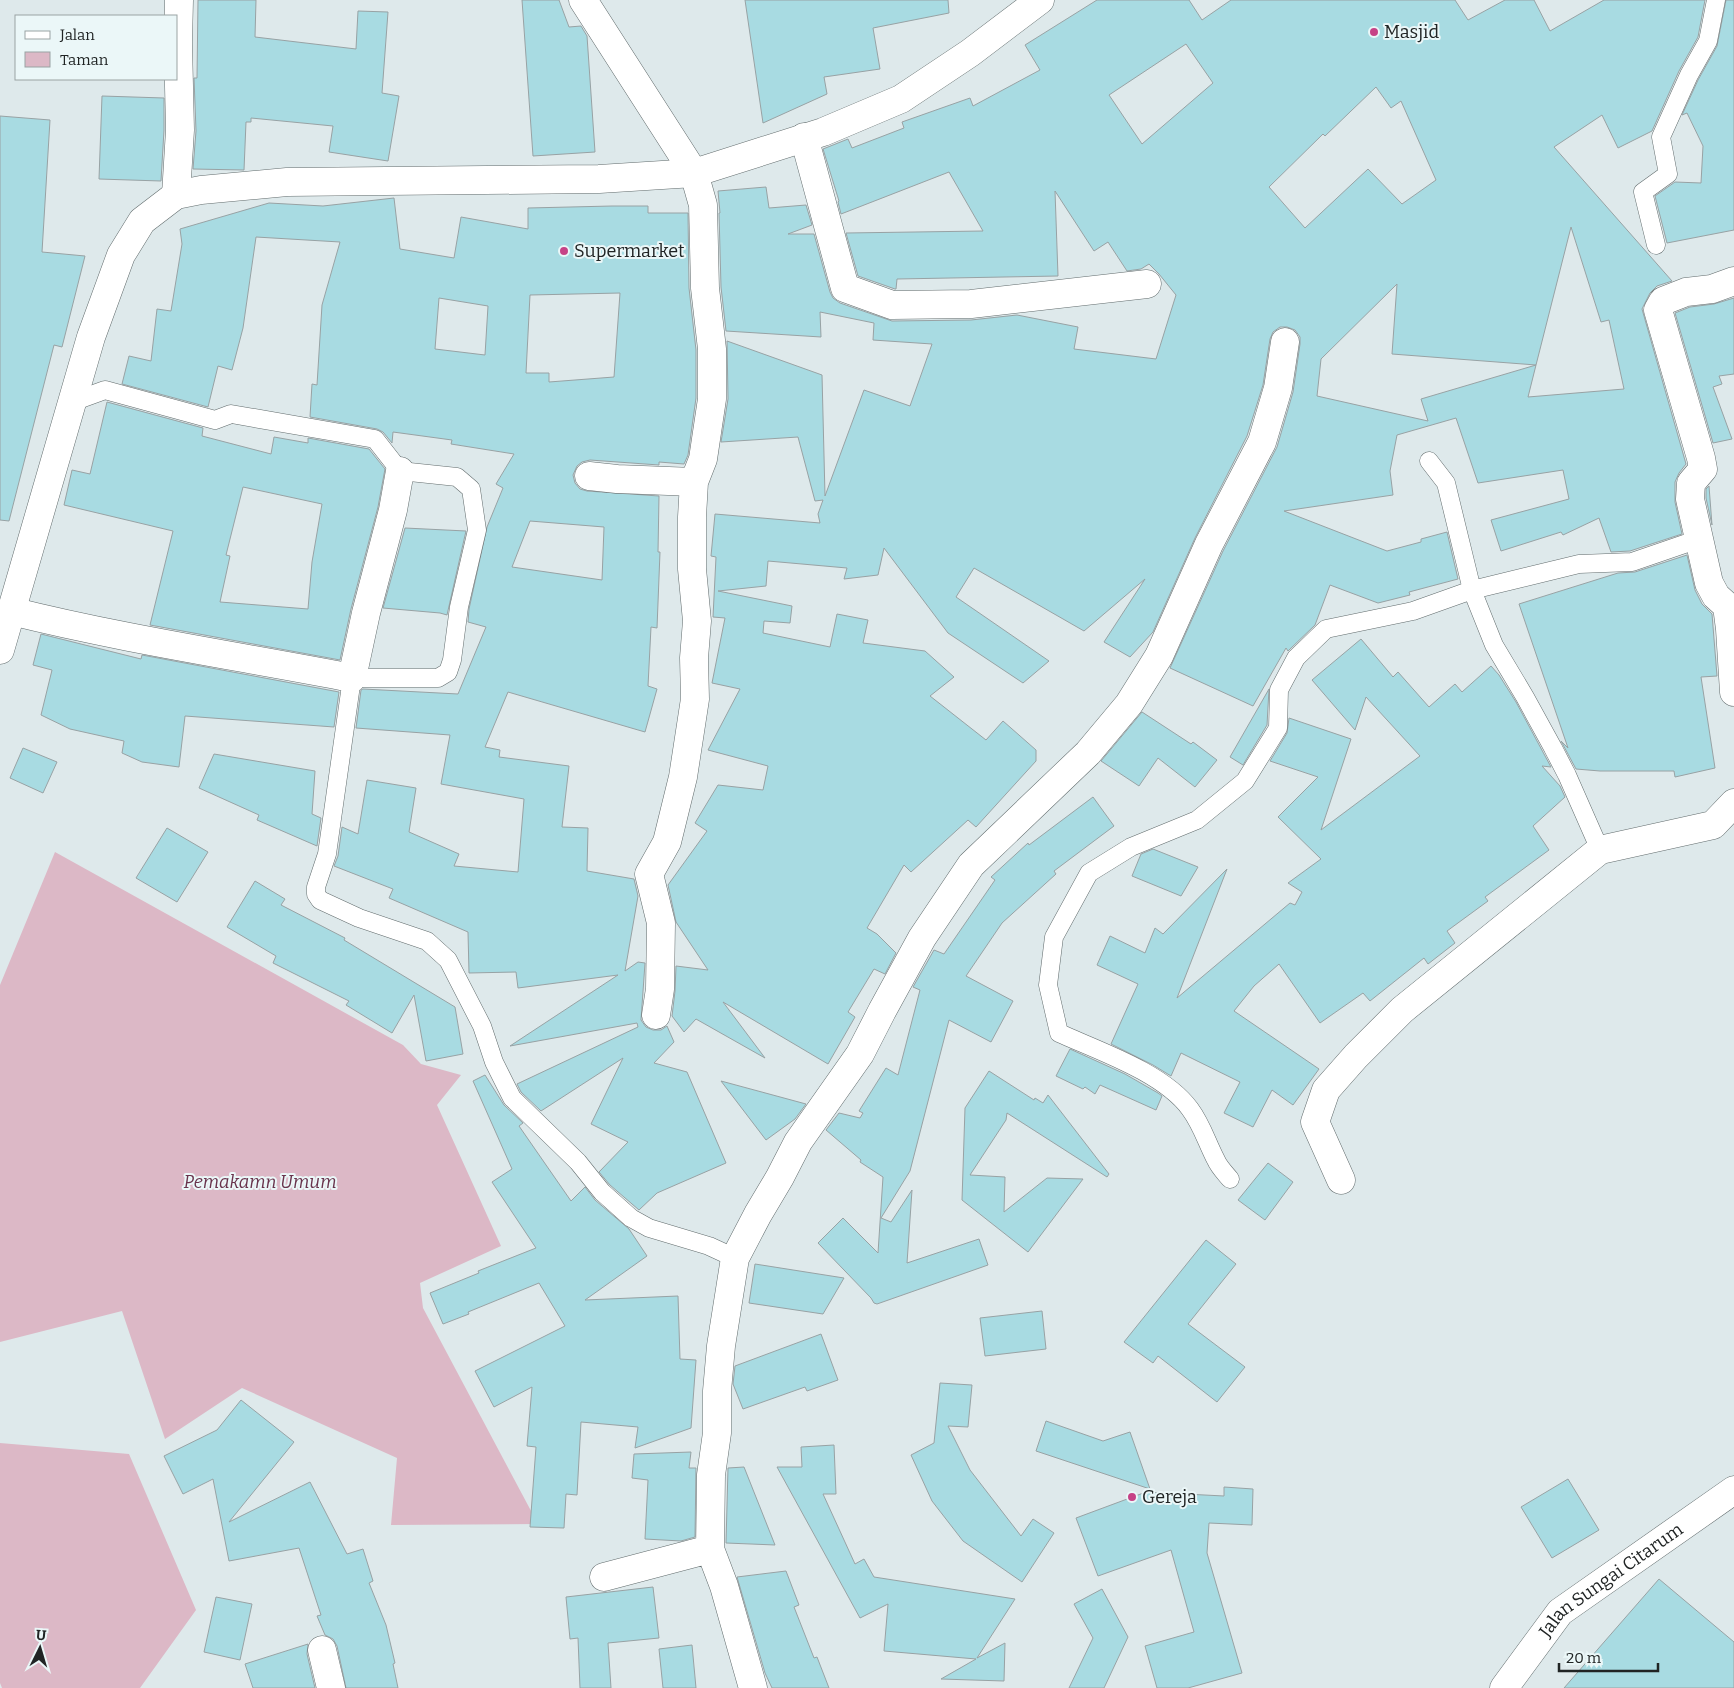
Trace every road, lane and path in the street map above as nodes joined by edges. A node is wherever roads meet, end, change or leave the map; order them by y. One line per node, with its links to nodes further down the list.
1 (180, 0): 7 (street)
2 (584, 0): 6 (street)
3 (1040, 0): 5 (street)
4 (1716, 0): 8 (lane)
5 (804, 137): 6 (street); 10 (street)
6 (694, 173): 7 (street); 16 (street)
7 (176, 195): 12 (street)
8 (1656, 245)
9 (1734, 281): 17 (street)
10 (1147, 284)
11 (1285, 342): 28 (street)
12 (72, 402): 14 (lane); 19 (street)
13 (1429, 461): 18 (lane)
14 (400, 471): 21 (street); 21 (lane)
15 (589, 476): 16 (street)
16 (694, 482): 25 (street)
17 (1699, 539): 18 (lane); 22 (street)
18 (1472, 590): 24 (lane); 26 (lane)
19 (11, 611): 20 (street); 21 (street)
20 (0, 650)
21 (352, 678): 28 (lane)
22 (1734, 692)
23 (1734, 803): 24 (street)
24 (1600, 850): 27 (street)
25 (656, 1015)
26 (1230, 1179)
27 (1341, 1180)
28 (736, 1258): 30 (street)
29 (1734, 1490): 35 (street, Jalan Sungai Citarum)
30 (710, 1549): 31 (street); 34 (street)
31 (604, 1577)
32 (322, 1650): 33 (street)
33 (330, 1688)
34 (753, 1688)
35 (1504, 1688)

